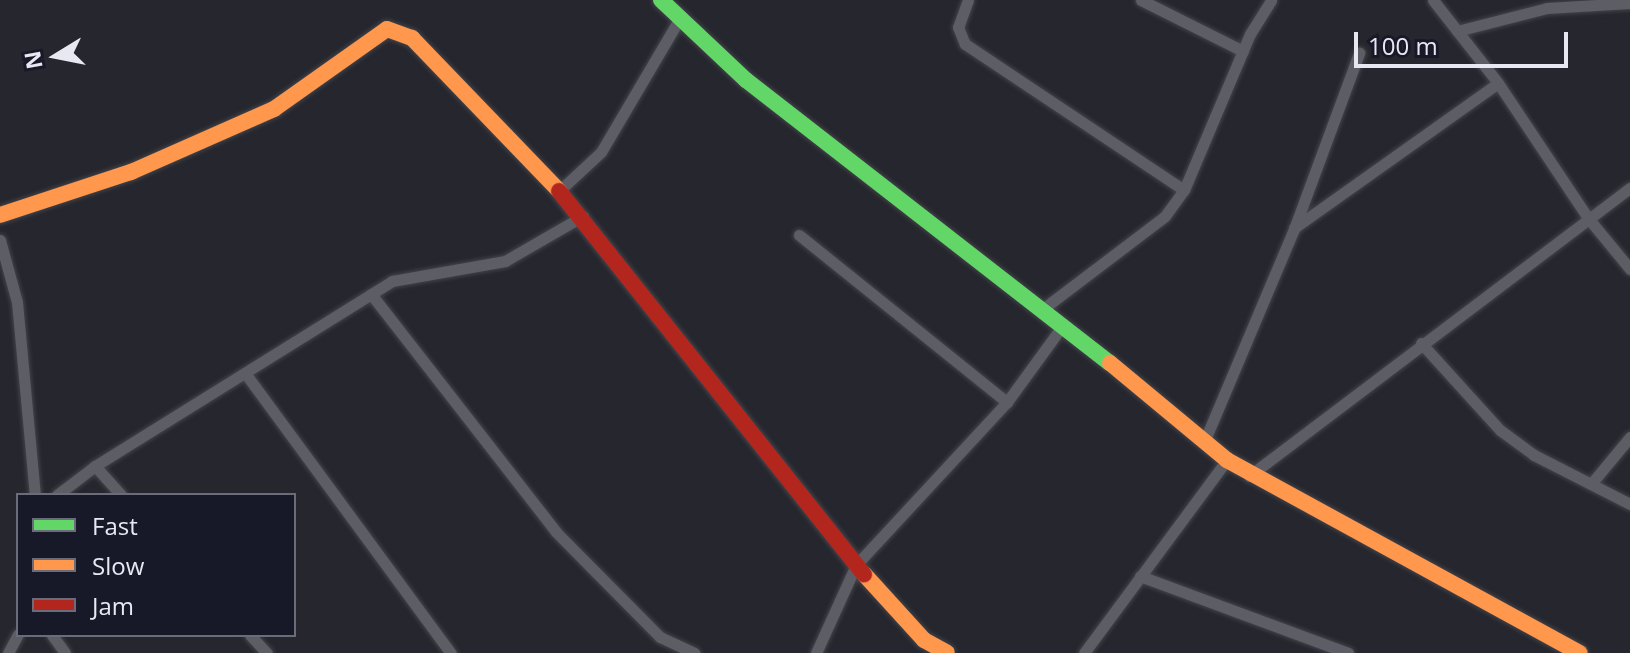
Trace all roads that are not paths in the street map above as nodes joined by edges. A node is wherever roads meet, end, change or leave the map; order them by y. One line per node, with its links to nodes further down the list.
1 (661, 0): 7 (street)
2 (968, 0): 13 (street)
3 (1141, 0): 9 (street)
4 (1271, 0): 9 (street)
5 (1433, 0): 8 (street)
6 (1630, 3): 8 (street)
7 (680, 18): 14 (street); 23 (street)
8 (1457, 31): 11 (street)
9 (1243, 51): 13 (street)
10 (1359, 53): 18 (street)
11 (1498, 83): 17 (street); 18 (street)
12 (1630, 188): 17 (street)
13 (1184, 190): 23 (street)
14 (559, 191): 15 (street); 16 (street)
15 (0, 215)
16 (583, 216): 22 (street); 38 (street)
17 (1588, 218): 21 (street); 25 (street)
18 (1294, 229): 29 (street)
19 (799, 235): 27 (street)
20 (0, 240): 34 (street)
21 (1630, 269)
22 (371, 294): 26 (street); 43 (street)
23 (1044, 308): 24 (street)
24 (1063, 325): 27 (street); 29 (street)
25 (1421, 343): 32 (street); 33 (street)
26 (245, 373): 31 (street); 42 (street)
27 (1007, 402): 38 (street)
28 (1630, 437): 33 (street)
29 (1204, 442): 30 (street)
30 (1227, 460): 32 (street); 39 (street)
31 (95, 466): 35 (street); 36 (street)
32 (1249, 476): 48 (street)
33 (1591, 484): 37 (street)
34 (35, 493)
35 (60, 493)
36 (119, 493)
37 (1630, 504)
38 (856, 565): 44 (street); 45 (street)
39 (1140, 576): 46 (street); 47 (street)
40 (252, 637): 41 (street)
41 (267, 653)
42 (451, 653)
43 (694, 653)
44 (816, 653)
45 (947, 653)
46 (1084, 653)
47 (1348, 653)
48 (1580, 653)

